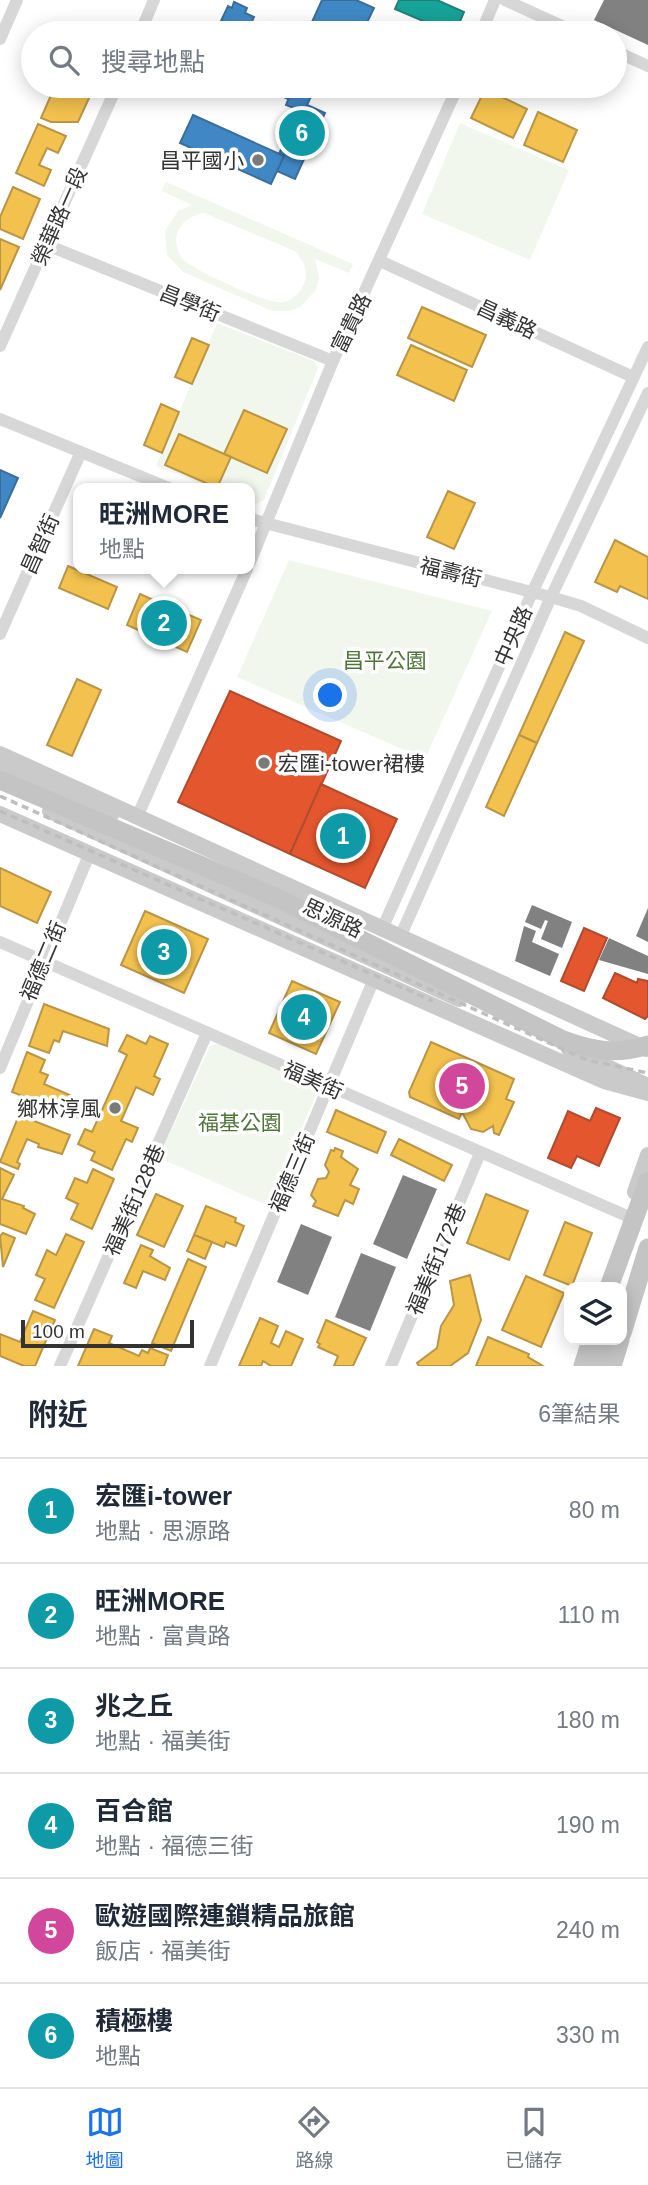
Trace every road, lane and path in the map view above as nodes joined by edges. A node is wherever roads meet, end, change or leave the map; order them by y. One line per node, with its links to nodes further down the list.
1 (18, 0): 8 (street)
2 (155, 0): 5 (street)
3 (495, 0): 6 (street)
4 (505, 0): 7 (street)
5 (145, 21)
6 (486, 21)
7 (551, 21)
8 (0, 38)
9 (627, 56): 10 (street)
10 (648, 66)
11 (112, 98): 13 (street, 榮華路一段)
12 (453, 98): 14 (street, 富貴路)
13 (47, 245): 15 (street, 榮華路一段); 17 (street, 昌學街)
14 (380, 261): 17 (street, 富貴路); 18 (street, 昌義路)
15 (0, 346)
16 (648, 347): 18 (street, 中央路)
17 (333, 361): 24 (street, 富貴路)
18 (634, 377): 27 (street, 中央路)
19 (648, 393): 28 (street, 中央路)
20 (0, 419): 21 (street)
21 (80, 454): 22 (street); 29 (street, 昌智街)
22 (156, 483)
23 (255, 521): 24 (street, 福壽街)
24 (266, 526): 25 (street, 富貴路); 27 (street, 福壽街)
25 (255, 551)
26 (245, 574): 36 (street)
27 (532, 593): 28 (street, 福壽街); 39 (street, 中央路)
28 (551, 597): 30 (street, 福壽街); 40 (street, 中央路)
29 (0, 634)
30 (648, 638)
31 (0, 754): 36 (main road, 思源路)
32 (0, 767): 37 (main road, 思源路)
33 (0, 780): 45 (highway)
34 (0, 788): 48 (main road, 思源路)
35 (0, 814): 38 (main road, 思源路)
36 (138, 815): 37 (main road, 思源路)
37 (176, 837): 39 (main road, 思源路)
38 (89, 855): 42 (street, 福德二街); 43 (main road, 思源路)
39 (383, 927): 40 (main road, 思源路)
40 (401, 935): 45 (main road, 思源路)
41 (0, 942): 42 (street, 福美街)
42 (42, 961): 44 (street, 福美街); 46 (street, 福德二街)
43 (374, 979): 47 (street, 福德三街); 49 (main road, 思源路)
44 (207, 1033): 47 (street, 福美街); 65 (street, 福美街128巷)
45 (648, 1048)
46 (0, 1068)
47 (329, 1086): 50 (street, 福美街); 66 (street, 福德三街)
48 (648, 1086)
49 (648, 1093)
50 (480, 1153): 54 (street, 福美街); 67 (street, 福美街172巷)
51 (648, 1155): 54 (main road)
52 (648, 1181): 58 (highway)
53 (648, 1212): 59 (highway)
54 (627, 1216): 57 (main road)
55 (648, 1248): 60 (highway)
56 (648, 1279): 72 (main road)
57 (605, 1282)
58 (619, 1282)
59 (619, 1282)
60 (627, 1317)
61 (584, 1345): 68 (main road)
62 (589, 1345): 69 (highway)
63 (603, 1345): 70 (highway)
64 (618, 1345): 71 (highway)
65 (60, 1366)
66 (210, 1366)
67 (391, 1366)
68 (578, 1366)
69 (583, 1366)
70 (597, 1366)
71 (612, 1366)
72 (621, 1366)

